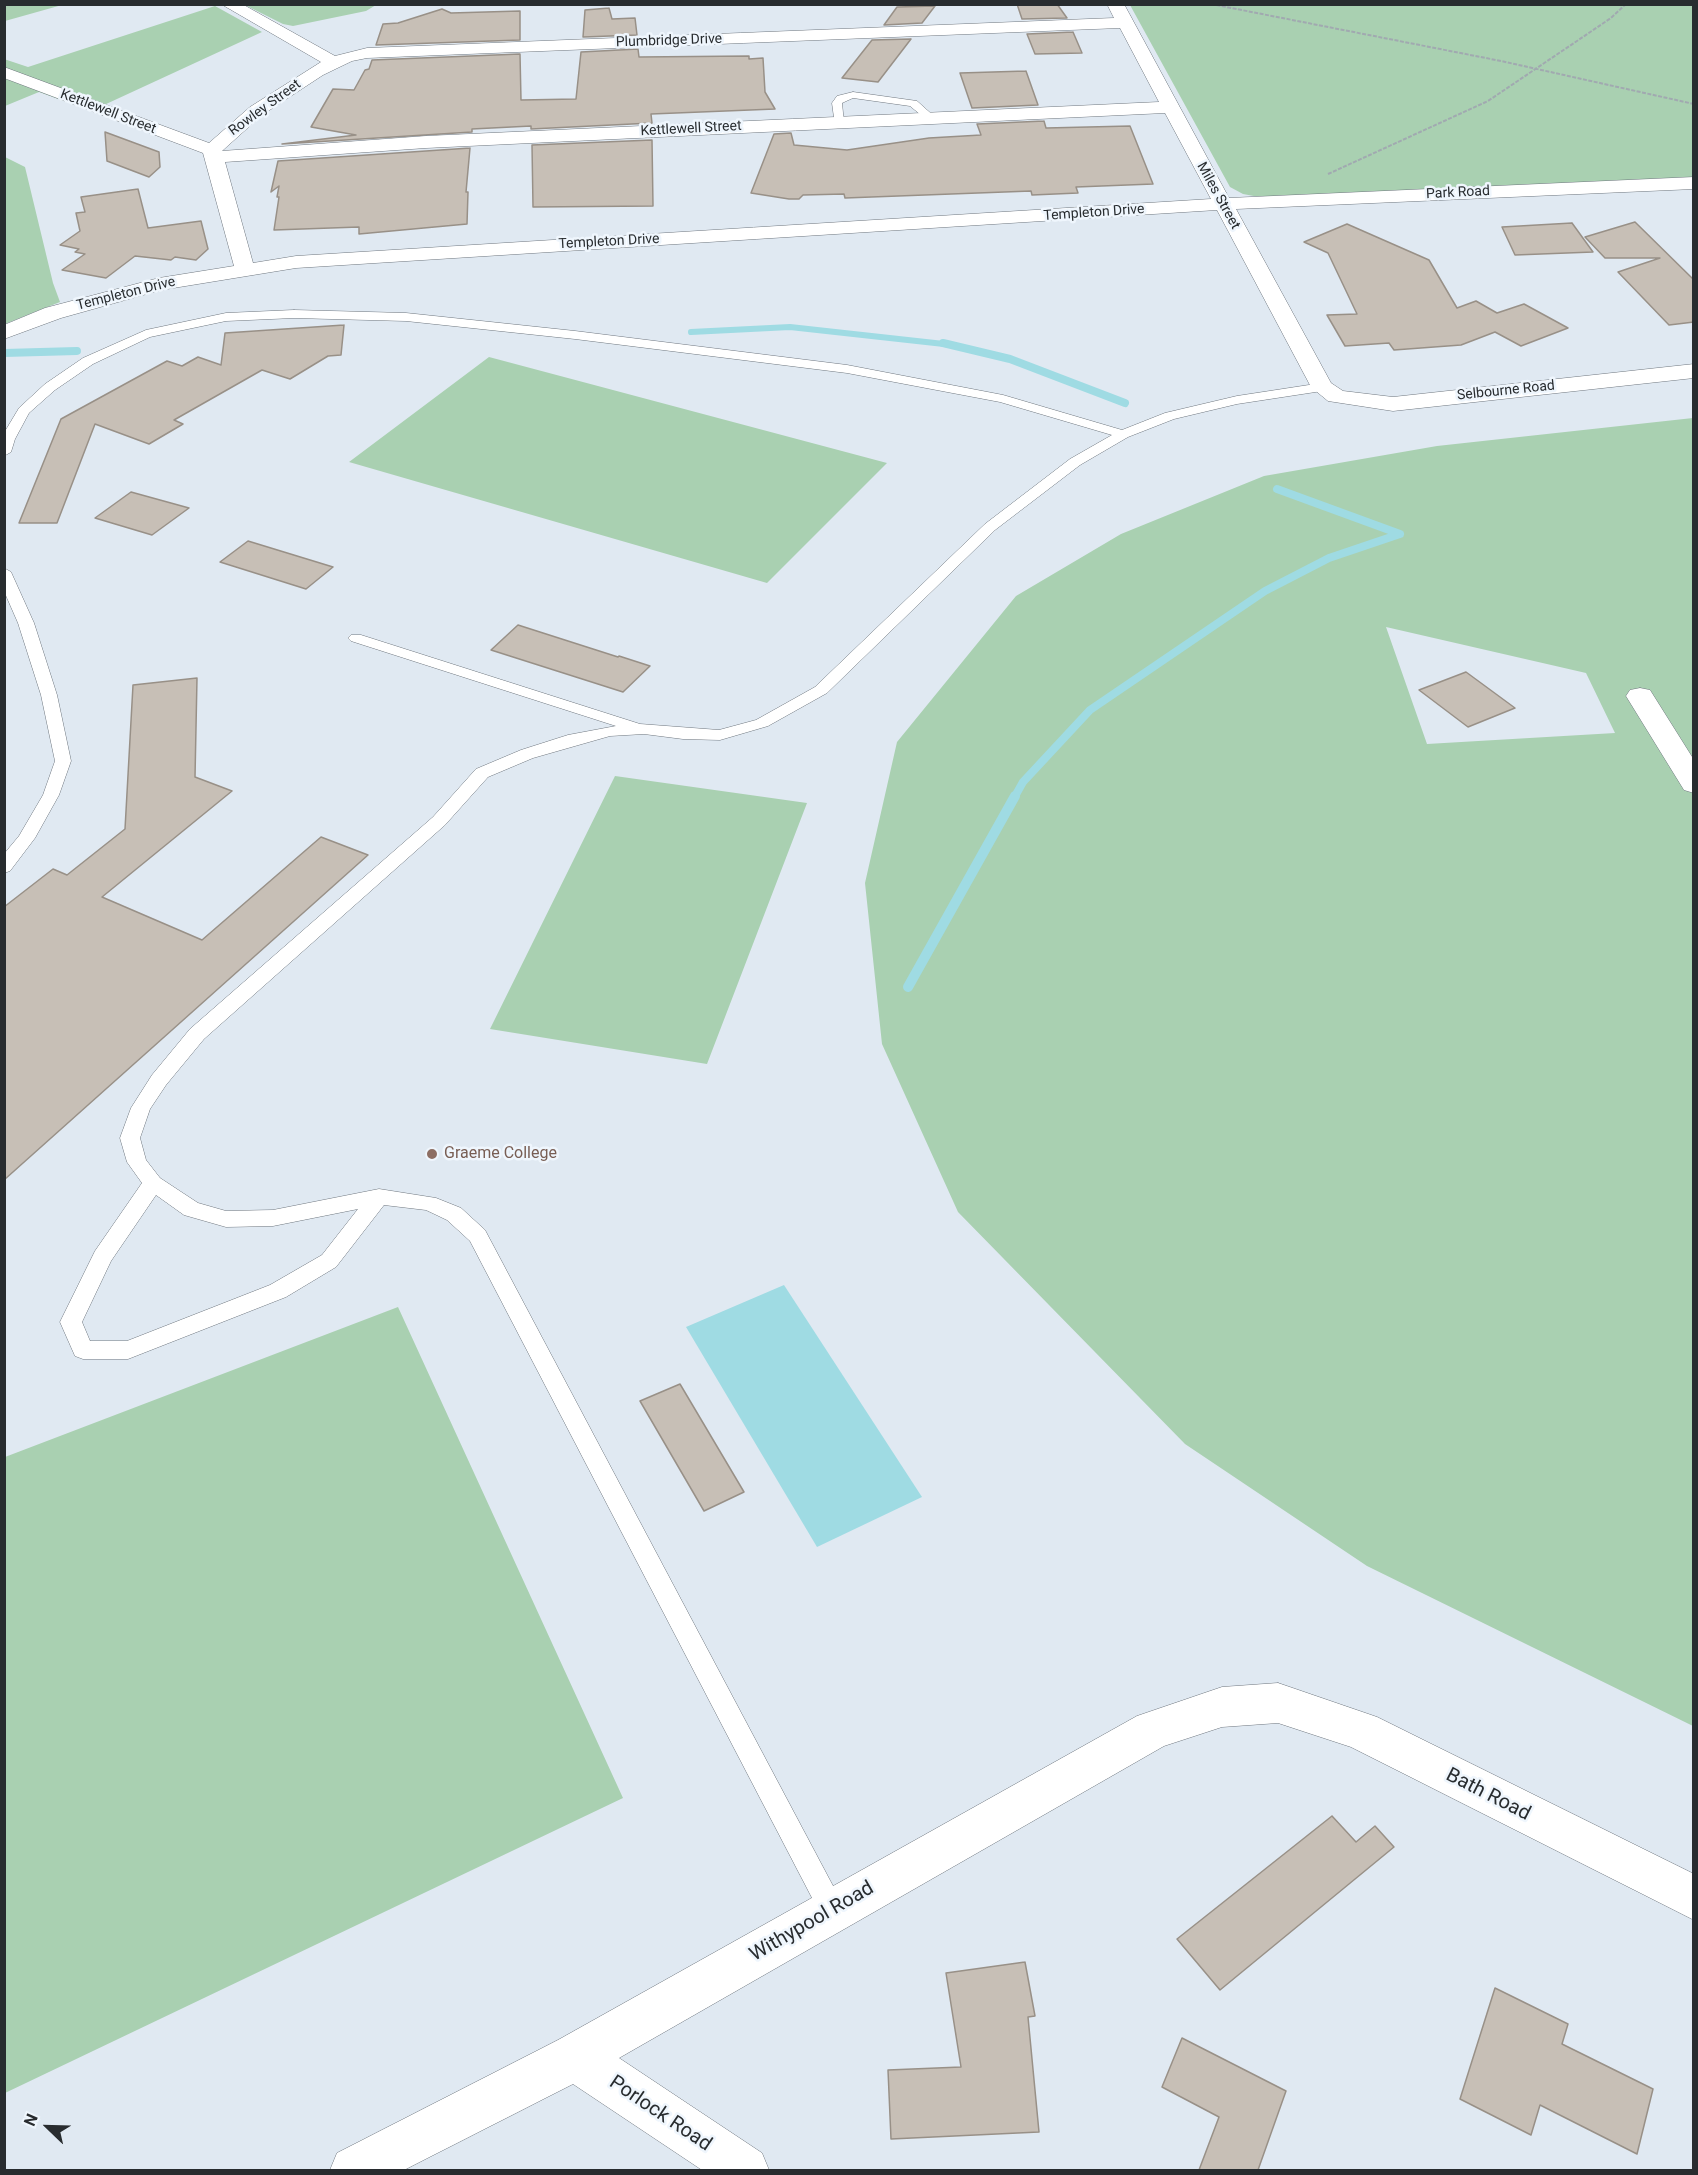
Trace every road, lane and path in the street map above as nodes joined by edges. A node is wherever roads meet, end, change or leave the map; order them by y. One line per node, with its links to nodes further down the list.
1 (229, 4): 6 (street)
2 (1116, 4): 5 (street, Miles Street)
3 (1211, 4): 7 (path)
4 (1626, 4): 7 (path)
5 (1124, 22): 6 (street, Plumbridge Drive); 10 (street, Miles Street)
6 (333, 62): 13 (street, Rowley Street)
7 (1534, 68): 9 (path); 14 (path)
8 (4, 72): 13 (street, Kettlewell Street)
9 (1694, 104)
10 (1169, 107): 11 (street, Kettlewell Street); 16 (street, Miles Street)
11 (931, 118): 12 (street, Kettlewell Street); 12 (lane)
12 (839, 123): 13 (street, Kettlewell Street)
13 (213, 153): 17 (street)
14 (1320, 178)
15 (1694, 183): 16 (street, Park Road)
16 (1222, 204): 17 (street, Templeton Drive); 20 (street, Miles Street)
17 (245, 269): 18 (street, Templeton Drive)
18 (4, 333)
19 (1694, 371): 20 (street, Selbourne Road)
20 (1322, 387): 21 (lane)
21 (1123, 434): 22 (lane); 26 (lane)
22 (4, 452)
23 (4, 572): 28 (lane)
24 (356, 638): 26 (lane)
25 (1640, 696): 27 (street)
26 (644, 729): 29 (lane)
27 (1694, 784)
28 (4, 867)
29 (153, 1183): 30 (lane); 30 (lane)
30 (379, 1197): 33 (lane)
31 (1278, 1702): 32 (street, Bath Road); 33 (street, Withypool Road)
32 (1694, 1898)
33 (832, 1910): 34 (street, Withypool Road)
34 (575, 2057): 35 (street, Withypool Road); 36 (street, Porlock Road)
35 (354, 2170)
36 (745, 2170)

